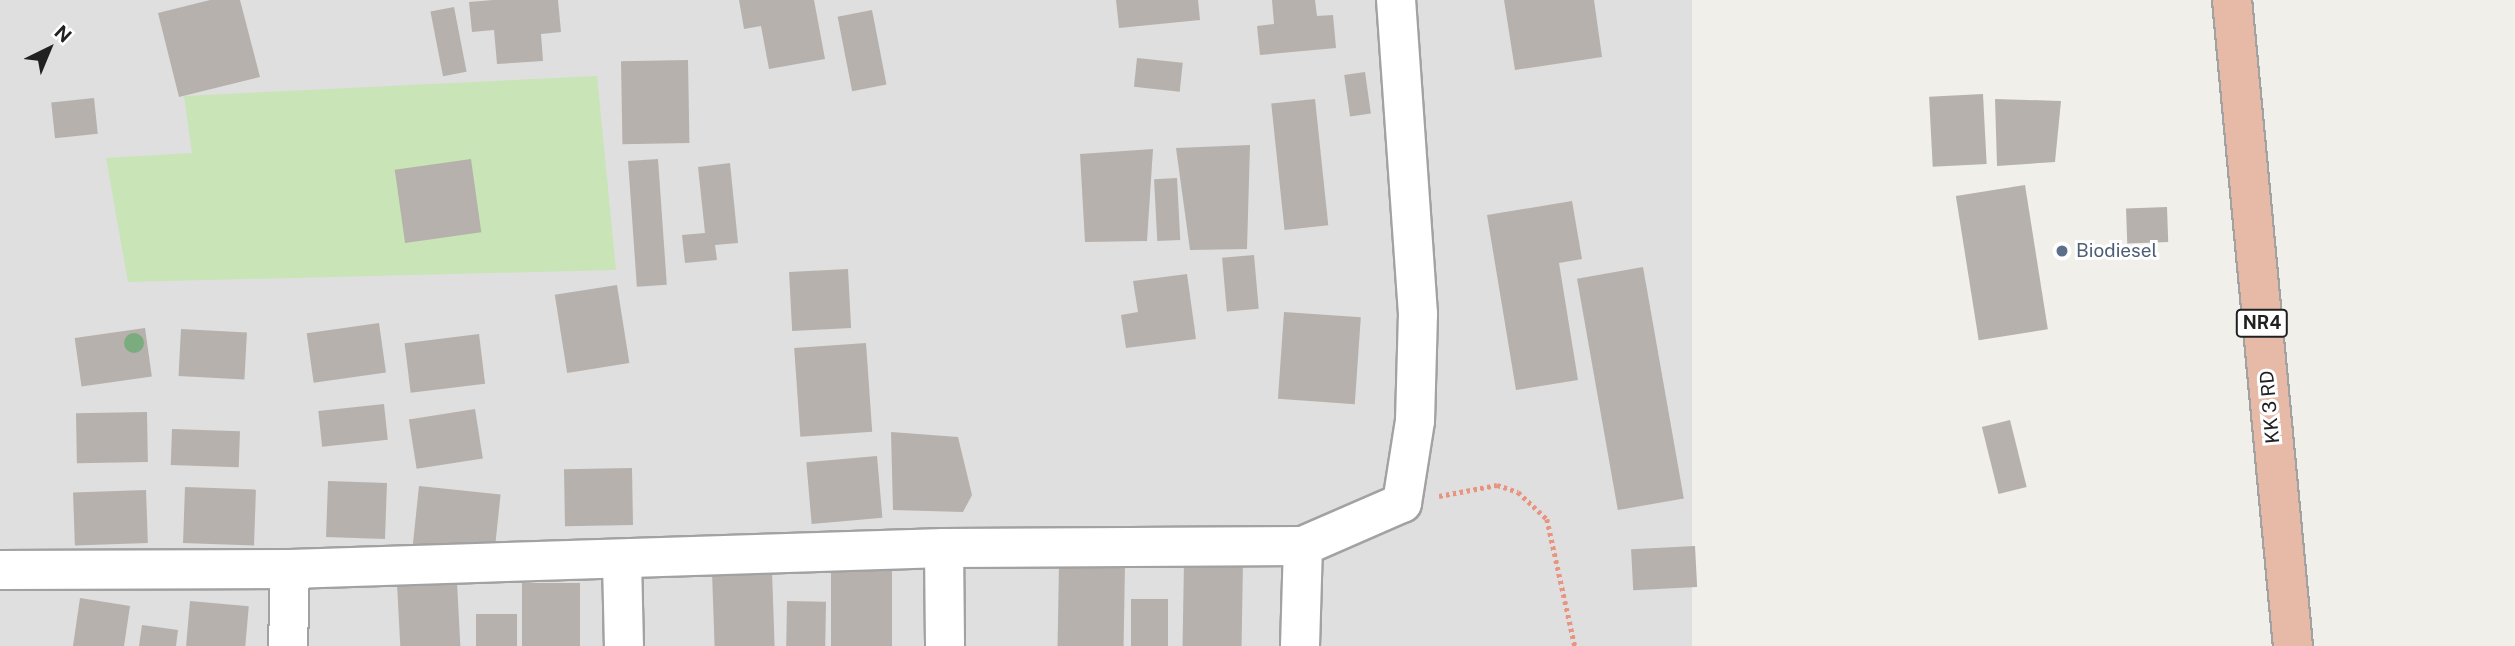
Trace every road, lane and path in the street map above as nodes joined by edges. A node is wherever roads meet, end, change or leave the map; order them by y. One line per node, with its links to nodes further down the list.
1 (1396, 0): 3 (street)
2 (2232, 0): 14 (highway, KK 3 RD / NR4)
3 (1402, 503): 4 (street); 13 (path)
4 (1303, 546): 5 (street); 12 (street)
5 (944, 548): 6 (street); 11 (street)
6 (622, 560): 7 (street); 10 (street)
7 (290, 569): 8 (street); 9 (street)
8 (0, 570)
9 (288, 646)
10 (624, 646)
11 (945, 646)
12 (1300, 646)
13 (1575, 646)
14 (2293, 646)

